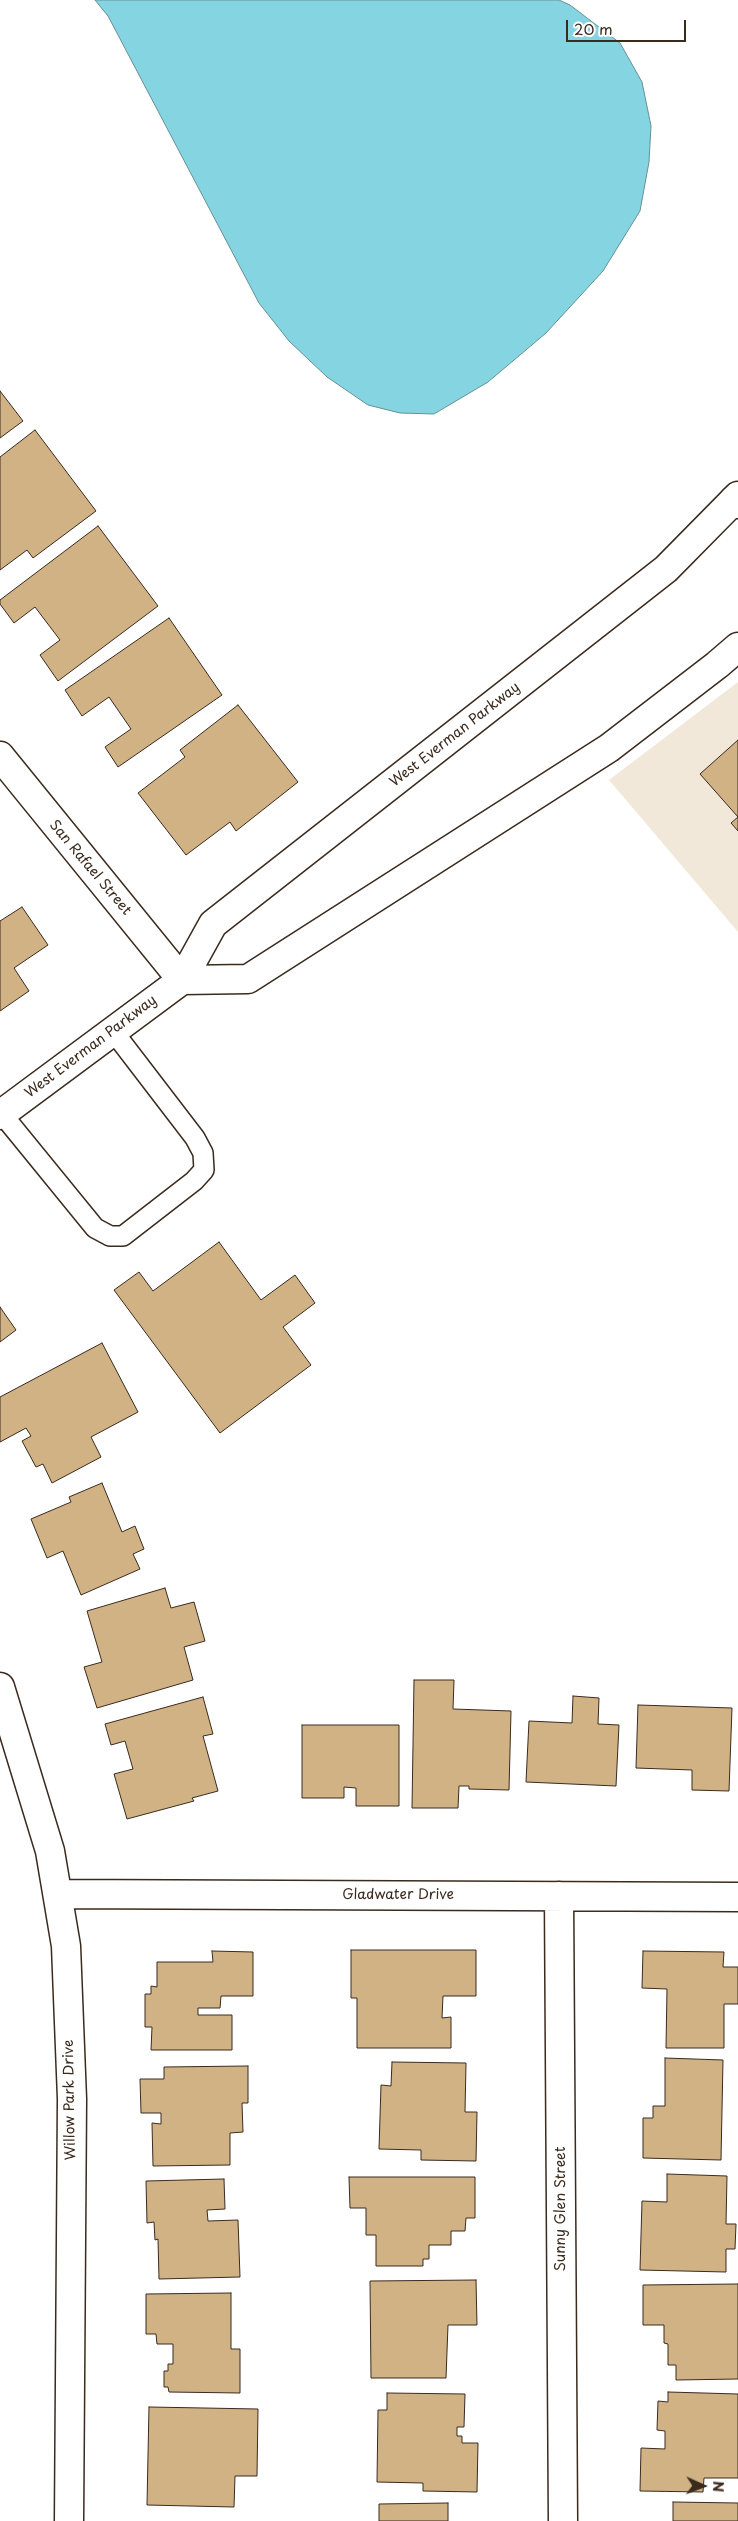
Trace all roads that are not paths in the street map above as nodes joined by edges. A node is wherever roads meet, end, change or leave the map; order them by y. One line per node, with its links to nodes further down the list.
1 (737, 500): 4 (street, West Everman Parkway)
2 (738, 647): 4 (street)
3 (0, 756): 4 (street, San Rafael Street)
4 (182, 980): 5 (street, West Everman Parkway)
5 (113, 1031): 6 (street, West Everman Parkway); 6 (lane)
6 (1, 1114)
7 (0, 1687): 8 (street, Willow Park Drive)
8 (58, 1894): 9 (street, Gladwater Drive); 11 (street, Willow Park Drive)
9 (559, 1896): 10 (street, Gladwater Drive); 12 (street, Sunny Glen Street)
10 (738, 1897)
11 (69, 2521)
12 (563, 2521)

